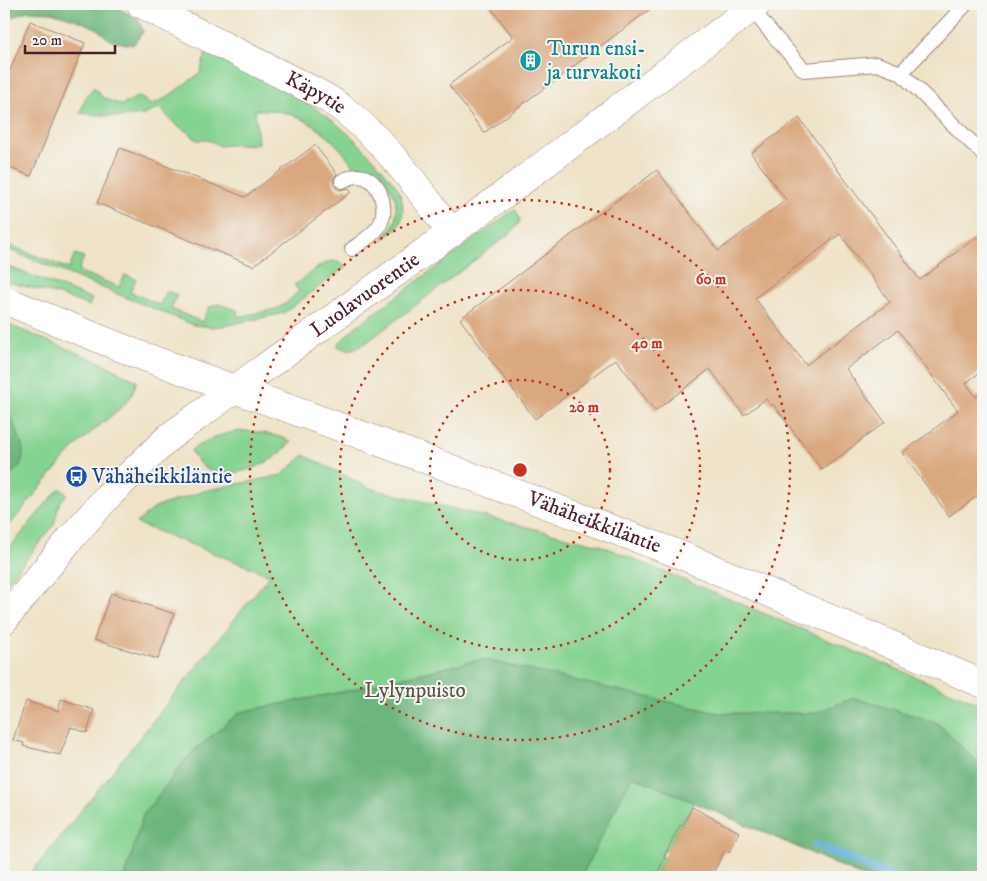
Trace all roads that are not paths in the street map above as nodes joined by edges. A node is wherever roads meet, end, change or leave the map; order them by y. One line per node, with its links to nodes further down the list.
1 (142, 4): 7 (street, Käpytie)
2 (966, 4): 4 (lane)
3 (754, 6): 4 (lane); 7 (street, Luolavuorentie)
4 (901, 73): 5 (lane)
5 (983, 154)
6 (342, 181): 8 (lane)
7 (452, 233): 10 (street, Luolavuorentie)
8 (352, 249)
9 (4, 300): 10 (street, Vähäheikkiläntie)
10 (235, 389): 11 (street, Luolavuorentie); 12 (street, Vähäheikkiläntie)
11 (4, 620)
12 (983, 684)

